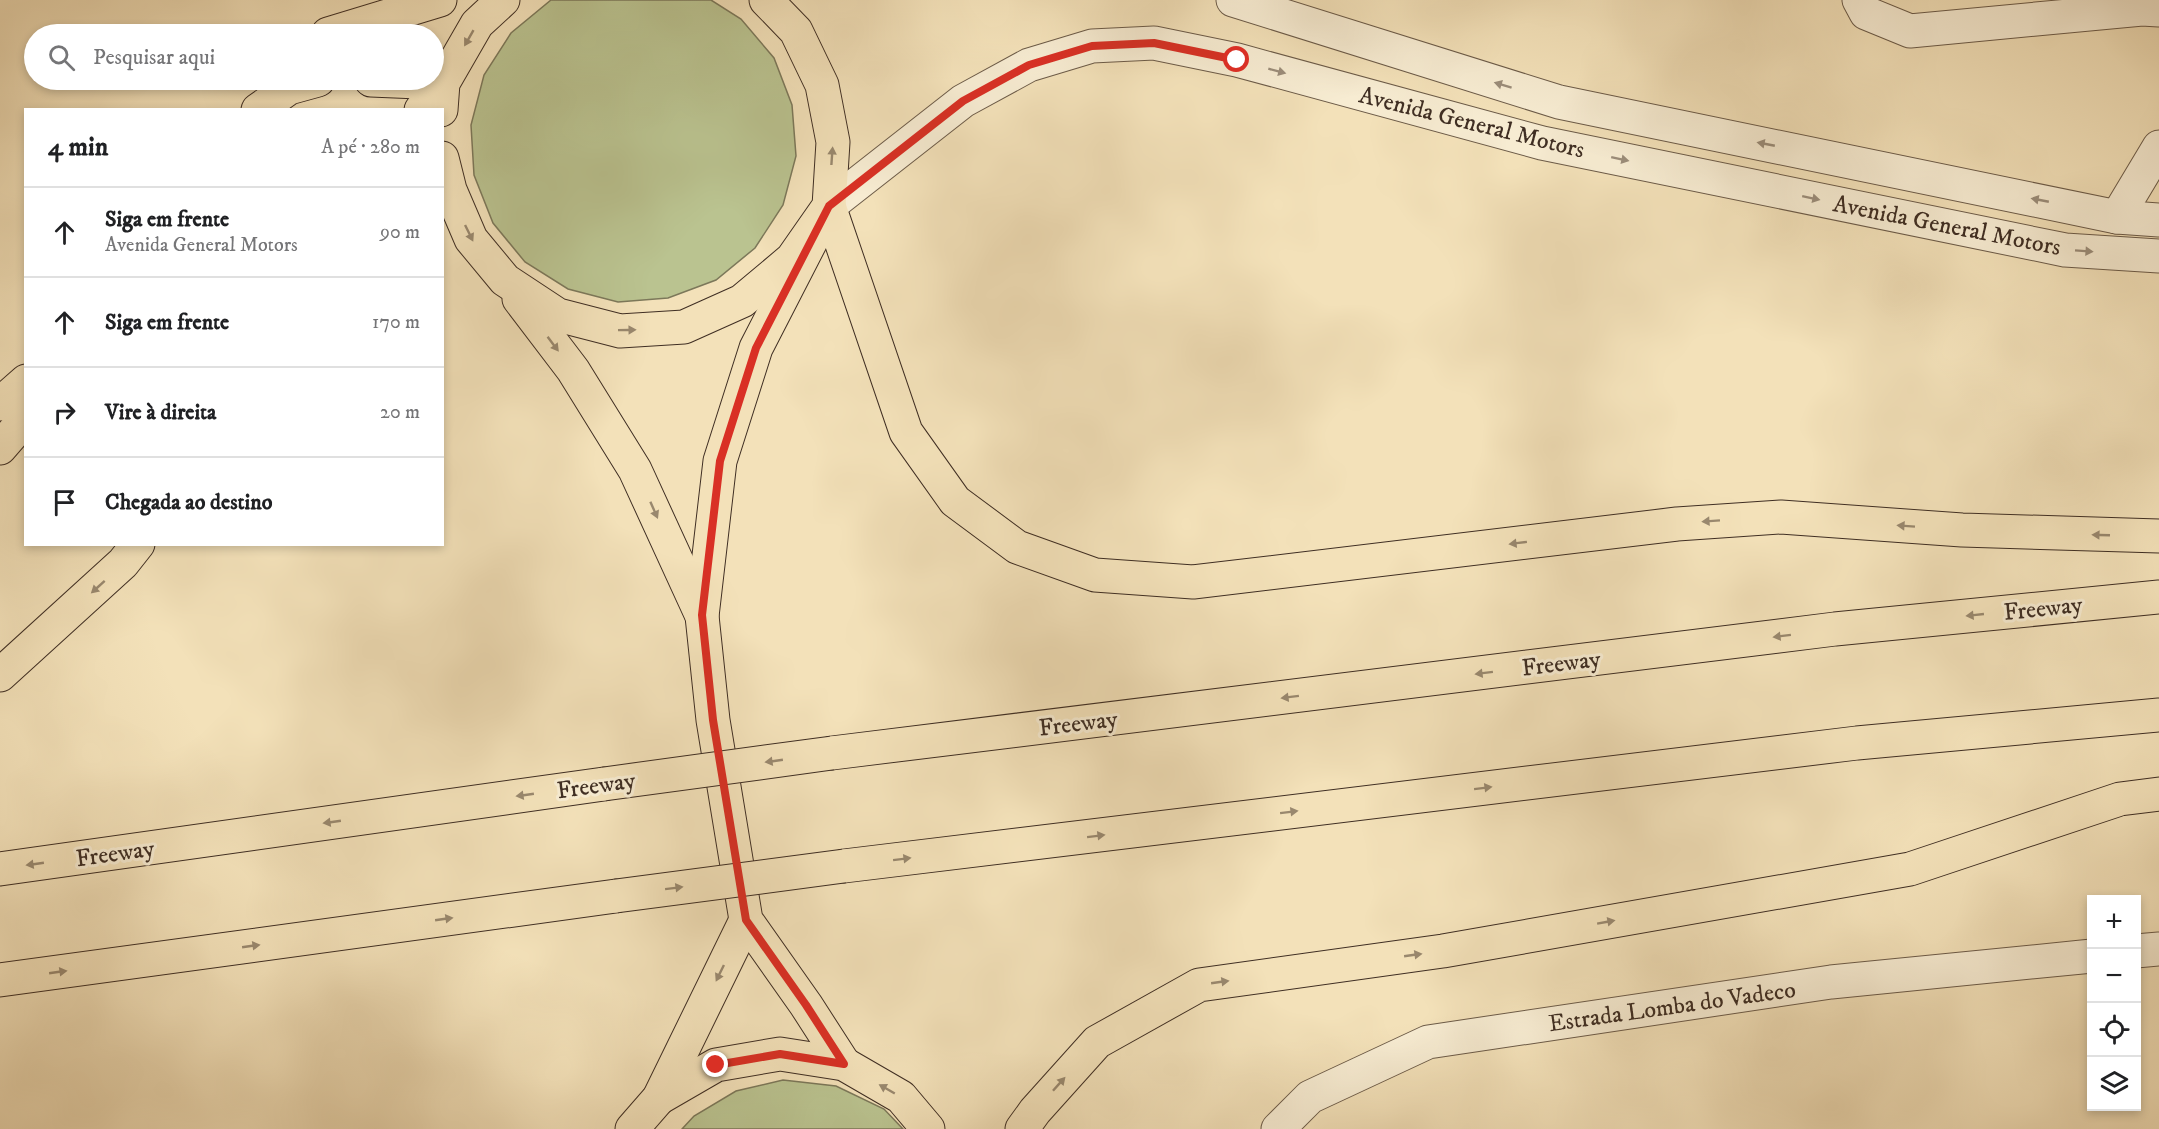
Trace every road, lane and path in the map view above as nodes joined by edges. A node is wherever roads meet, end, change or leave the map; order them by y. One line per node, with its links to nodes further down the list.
1 (440, 0): 7 (main road)
2 (503, 0): 11 (main road, one-way to 11)
3 (766, 0): 17 (main road, one-way to 3)
4 (1233, 0): 18 (street, Avenida General Motors, one-way to 4)
5 (1859, 0): 6 (street)
6 (2159, 10)
7 (361, 24)
8 (256, 90): 12 (main road)
9 (286, 90): 13 (main road)
10 (415, 90): 11 (main road)
11 (442, 96): 14 (main road)
12 (242, 108)
13 (261, 108)
14 (423, 108)
15 (2159, 147): 18 (street)
16 (444, 166): 21 (main road, one-way to 21)
17 (829, 206): 20 (street, Avenida General Motors, one-way to 20); 21 (main road, one-way to 17); 26 (main road, one-way to 17); 29 (main road)
18 (2117, 217): 19 (street, Avenida General Motors)
19 (2159, 220)
20 (2159, 256)
21 (505, 280): 29 (main road, one-way to 29)
22 (24, 383): 23 (main road)
23 (0, 404)
24 (24, 420): 25 (main road)
25 (0, 448)
26 (2159, 536)
27 (136, 546): 30 (main road, one-way to 30)
28 (2159, 597): 33 (main road, Freeway, one-way to 33, bridge)
29 (702, 615): 34 (main road)
30 (0, 675)
31 (2159, 715): 38 (main road, one-way to 31, bridge)
32 (2159, 794): 43 (main road, one-way to 32)
33 (0, 869)
34 (746, 920): 39 (main road); 40 (main road, one-way to 40)
35 (2159, 949): 36 (street)
36 (2141, 951)
37 (2087, 956): 44 (street, Estrada Lomba do Vadeco)
38 (0, 980)
39 (844, 1064): 40 (main road); 42 (main road, one-way to 39)
40 (659, 1098): 41 (main road)
41 (632, 1129)
42 (928, 1129)
43 (1022, 1129)
44 (1278, 1129)

